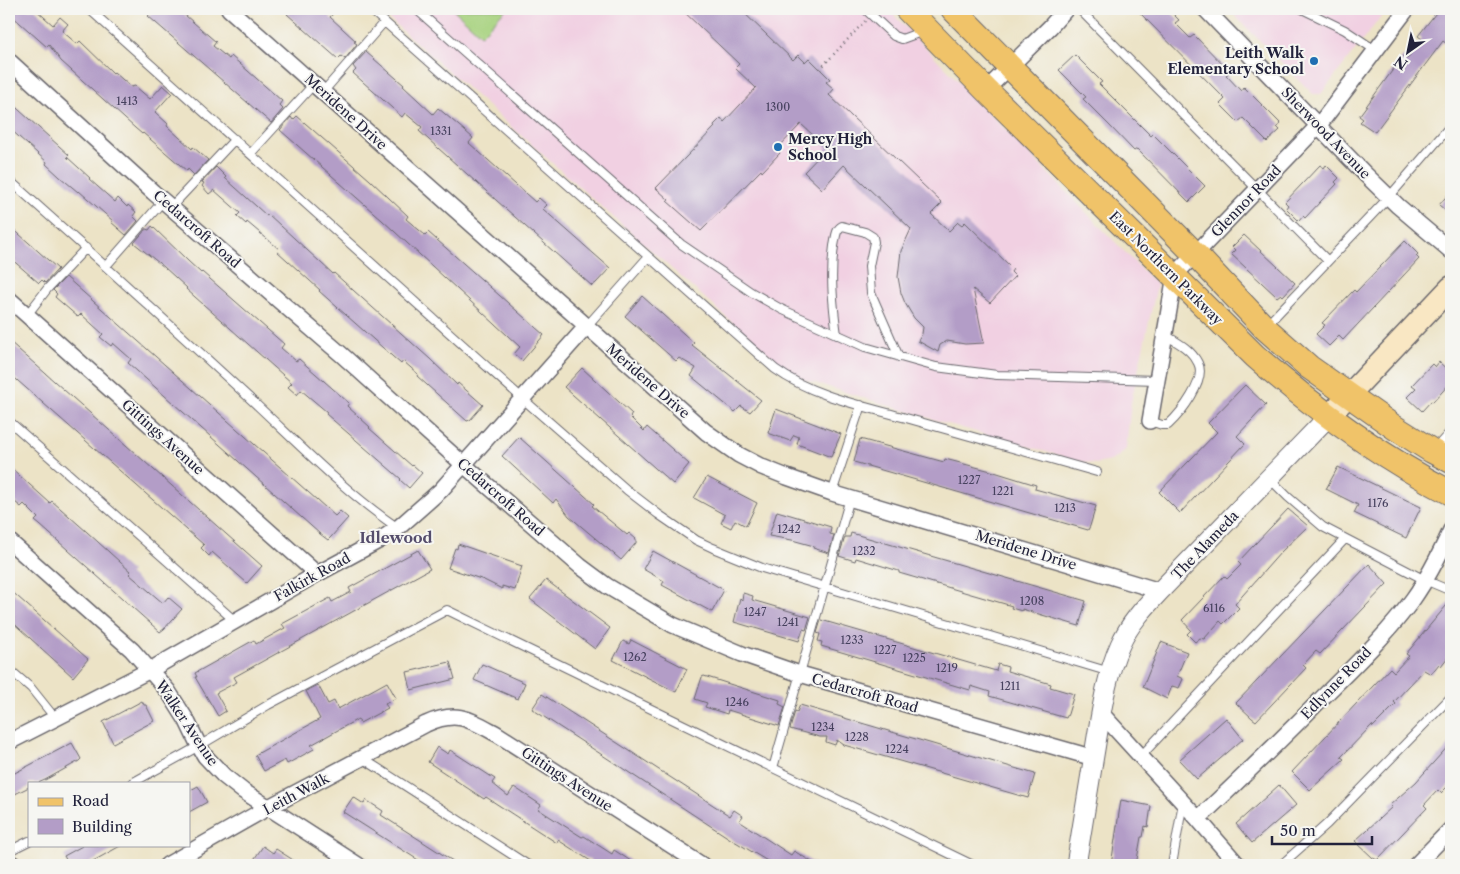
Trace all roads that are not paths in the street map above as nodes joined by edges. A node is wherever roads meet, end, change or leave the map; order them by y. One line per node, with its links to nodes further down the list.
1 (89, 9): 22 (lane)
2 (229, 9): 18 (street, Meridene Drive)
3 (370, 9): 13 (lane)
4 (416, 9): 40 (lane)
5 (865, 9): 14 (lane)
6 (907, 9): 14 (main road, East Northern Parkway)
7 (953, 9): 17 (main road, East Northern Parkway)
8 (1066, 9): 17 (street)
9 (1080, 9): 25 (lane)
10 (1205, 9): 21 (street, Sherwood Avenue)
11 (1302, 9): 15 (lane)
12 (1406, 9): 15 (street, Glennor Road)
13 (384, 22): 18 (lane); 31 (lane)
14 (931, 33): 19 (main road, East Northern Parkway)
15 (1376, 50): 21 (street, Glennor Road)
16 (9, 61): 27 (street, Cedarcroft Road)
17 (1010, 66): 19 (street); 30 (main road, East Northern Parkway)
18 (319, 88): 23 (lane); 38 (street, Meridene Drive)
19 (986, 90): 34 (main road, East Northern Parkway)
20 (1451, 124): 26 (lane)
21 (1318, 125): 25 (street, Glennor Road); 26 (street, Sherwood Avenue)
22 (235, 139): 23 (lane); 27 (lane)
23 (251, 153): 45 (lane)
24 (9, 180): 28 (lane)
25 (1257, 190): 30 (street, Glennor Road); 32 (lane)
26 (1389, 197): 29 (street, Sherwood Avenue); 32 (lane)
27 (167, 204): 33 (lane); 52 (street, Cedarcroft Road)
28 (86, 248): 33 (lane); 37 (lane)
29 (1451, 251)
30 (1195, 254): 34 (street, Glennor Road); 39 (main road, East Northern Parkway)
31 (648, 257): 38 (lane); 46 (lane)
32 (1328, 261): 39 (lane)
33 (106, 266): 58 (lane)
34 (1175, 275): 41 (street); 47 (main road, East Northern Parkway)
35 (1451, 287): 44 (main road, The Alameda)
36 (10, 302): 37 (street, Gittings Avenue)
37 (27, 315): 62 (street, Gittings Avenue)
38 (586, 327): 45 (street, Falkirk Road); 55 (street, Meridene Drive)
39 (1265, 328): 44 (main road, East Northern Parkway)
40 (837, 335): 42 (lane); 42 (lane)
41 (1165, 335): 43 (street); 49 (lane)
42 (899, 358): 43 (lane)
43 (1157, 380): 49 (street)
44 (1349, 396): 47 (main road, The Alameda); 51 (main road, East Northern Parkway)
45 (523, 399): 52 (street, Falkirk Road); 64 (lane)
46 (861, 405): 53 (lane); 55 (lane)
47 (1328, 417): 54 (street, The Alameda); 56 (main road, East Northern Parkway)
48 (9, 421): 67 (lane)
49 (1150, 421)
50 (1451, 431): 51 (lane)
51 (1442, 456)
52 (464, 465): 58 (street, Falkirk Road); 71 (street, Cedarcroft Road)
53 (1097, 472)
54 (1269, 478): 60 (lane); 65 (street, The Alameda)
55 (832, 493): 57 (street, Meridene Drive)
56 (1451, 493)
57 (850, 498): 64 (lane); 65 (street, Meridene Drive)
58 (398, 528): 62 (street, Falkirk Road)
59 (1451, 530): 63 (street, Edlynne Road)
60 (1346, 539): 63 (lane); 78 (lane)
61 (9, 541): 69 (street, Walker Avenue)
62 (317, 574): 67 (street, Falkirk Road)
63 (1425, 580): 66 (lane); 85 (street, Edlynne Road)
64 (826, 587): 70 (lane); 71 (lane)
65 (1160, 590): 70 (street, The Alameda)
66 (1451, 591)
67 (235, 620): 69 (street, Falkirk Road)
68 (9, 669): 74 (lane)
69 (150, 670): 74 (street, Falkirk Road); 77 (street, Walker Avenue)
70 (1110, 672): 73 (street, The Alameda)
71 (800, 674): 80 (street, Cedarcroft Road); 81 (lane)
72 (1451, 697): 100 (lane)
73 (1101, 713): 78 (street); 80 (street, The Alameda)
74 (56, 718): 76 (street, Falkirk Road)
75 (426, 724): 79 (street, Leith Walk); 95 (street, Gittings Avenue)
76 (9, 742)
77 (199, 746): 81 (lane); 82 (lane); 84 (street, Walker Avenue)
78 (1141, 756): 83 (street)
79 (362, 758): 84 (street, Leith Walk); 94 (lane)
80 (1094, 758): 97 (street, The Alameda)
81 (773, 768): 96 (lane)
82 (134, 782)
83 (1183, 802): 85 (street); 98 (lane)
84 (269, 807): 89 (street, Leith Walk); 93 (street, Walker Avenue)
85 (1198, 818): 99 (street)
86 (1451, 829): 101 (street)
87 (28, 842): 88 (lane)
88 (9, 851)
89 (187, 861): 92 (street, Leith Walk)
90 (9, 862): 91 (street)
91 (14, 865)
92 (167, 865)
93 (358, 865)
94 (528, 865)
95 (702, 865)
96 (973, 865)
97 (1076, 865)
98 (1172, 865)
99 (1238, 865)
100 (1281, 865)
101 (1416, 865)

